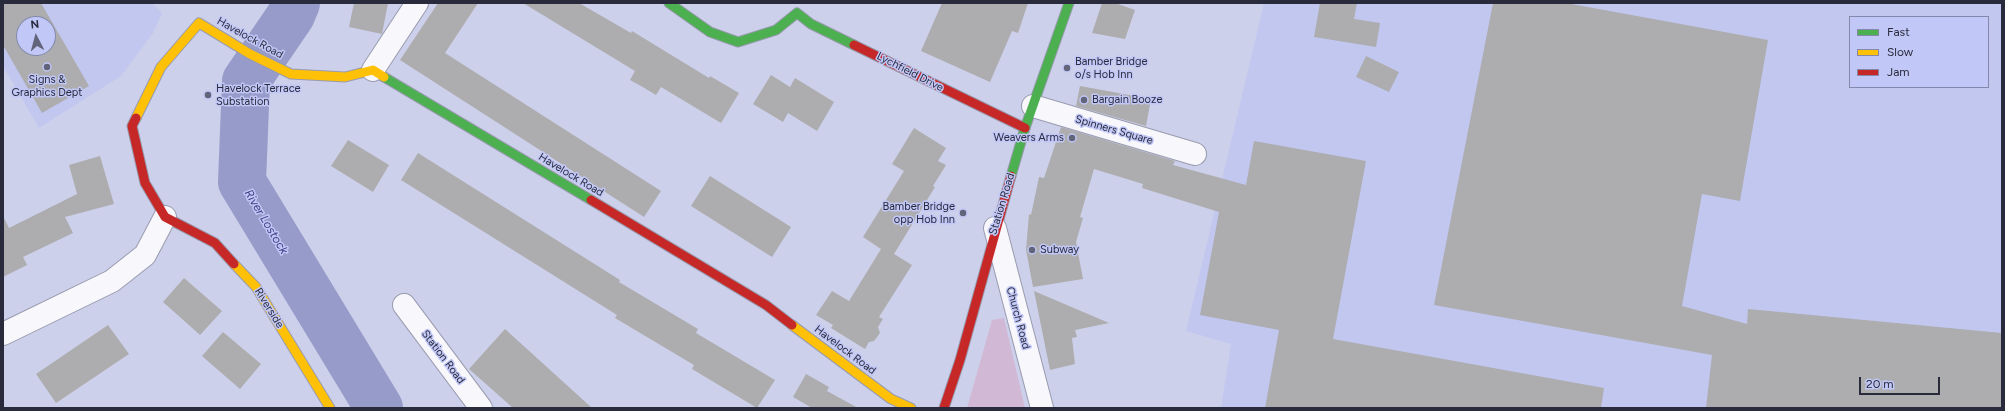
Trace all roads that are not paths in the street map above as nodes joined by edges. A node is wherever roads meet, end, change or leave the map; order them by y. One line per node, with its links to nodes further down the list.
1 (417, 3): 5 (street)
2 (669, 3): 4 (street, Lychfield Drive)
3 (1069, 3): 6 (street, Station Road)
4 (796, 8): 7 (street, Lychfield Drive)
5 (372, 70): 9 (street, Havelock Road); 13 (street, Havelock Road)
6 (1033, 106): 7 (street, Station Road); 8 (street, Spinners Square)
7 (1025, 128): 10 (street, Station Road)
8 (1195, 154)
9 (165, 217): 12 (street); 14 (street, Riverside)
10 (995, 228): 17 (street, Station Road); 18 (street, Church Road)
11 (404, 305): 15 (street, Station Road)
12 (3, 334)
13 (888, 403): 16 (street, Havelock Road)
14 (330, 408)
15 (481, 408)
16 (911, 408)
17 (944, 408)
18 (1042, 408)

